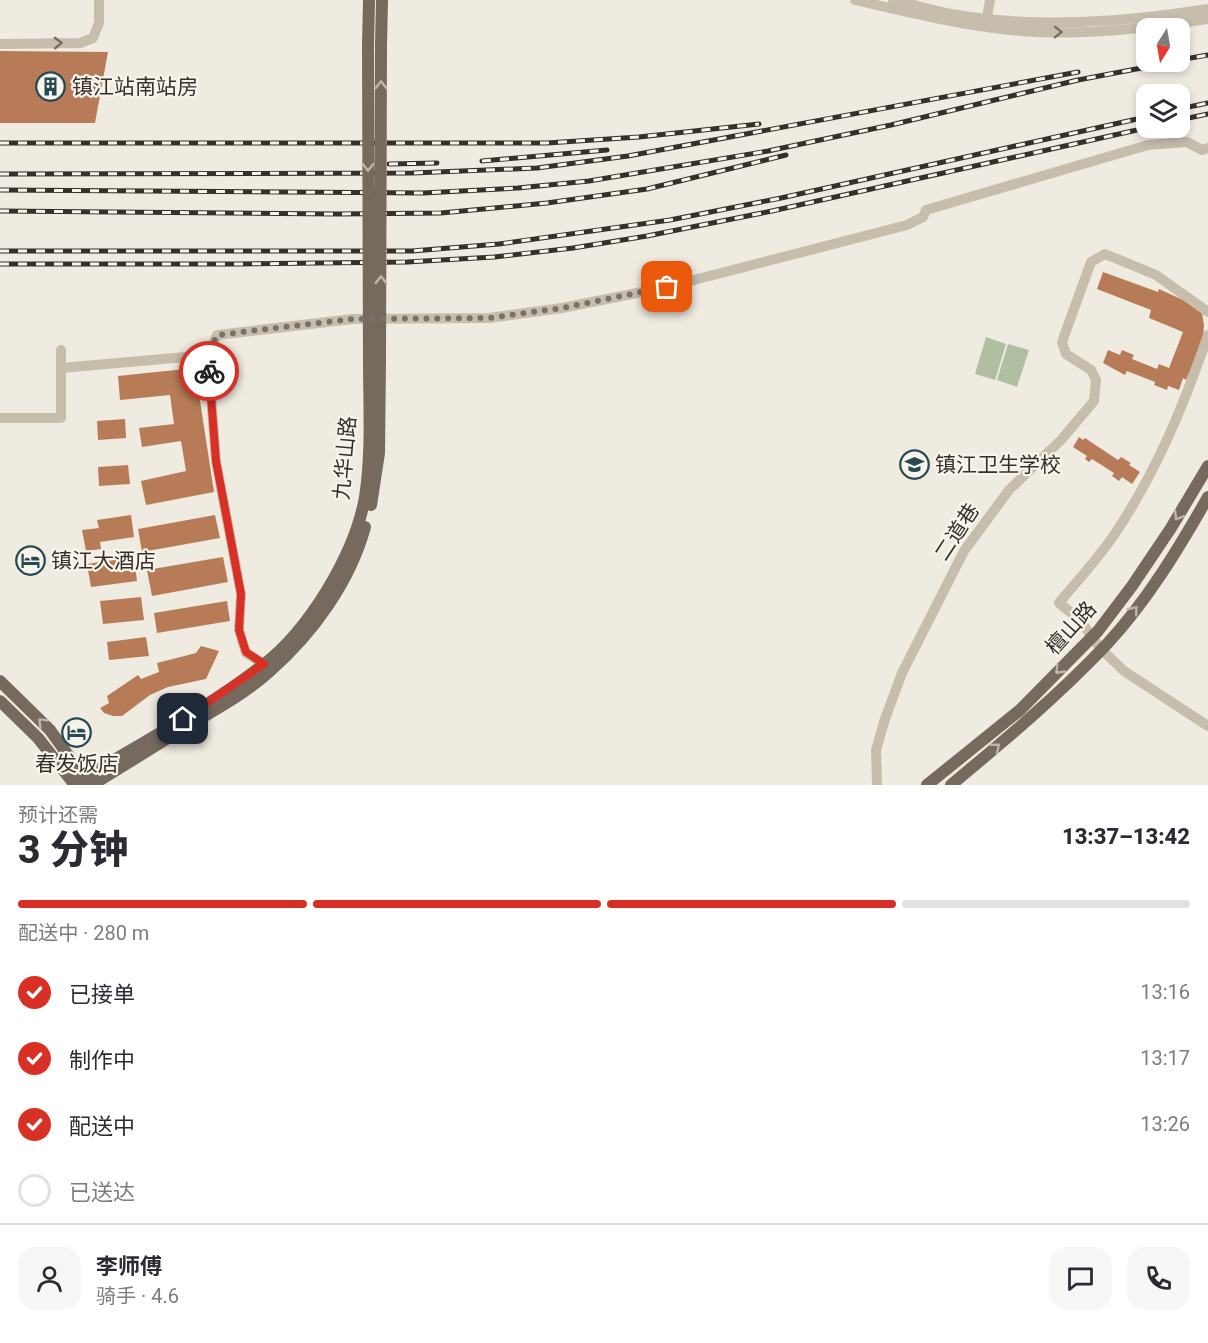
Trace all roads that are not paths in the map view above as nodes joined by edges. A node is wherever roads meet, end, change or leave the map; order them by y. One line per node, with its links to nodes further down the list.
1 (99, 0): 10 (street, one-way to 1)
2 (369, 0): 16 (main road, 九华山路, one-way to 16, bridge)
3 (382, 0): 16 (main road, 九华山路, one-way to 3, bridge)
4 (855, 0): 9 (street, one-way to 9)
5 (893, 0): 8 (street)
6 (990, 0): 8 (street)
7 (1208, 9): 8 (street)
8 (987, 18)
9 (1208, 20)
10 (0, 44)
11 (1208, 148): 15 (street)
12 (1208, 312): 28 (street, 二道巷)
13 (1208, 335): 21 (street)
14 (61, 350): 17 (street)
15 (208, 355): 17 (street); 23 (street)
16 (375, 360): 23 (main road, 九华山路); 27 (main road, 九华山路)
17 (61, 368): 18 (street)
18 (0, 418)
19 (1208, 466): 21 (main road, 檀山路, one-way to 21)
20 (1208, 497): 22 (main road, 檀山路, one-way to 20)
21 (1091, 638): 22 (street); 29 (main road, 檀山路, one-way to 29)
22 (1101, 649): 26 (street); 30 (main road, 檀山路, one-way to 22)
23 (264, 664): 27 (main road, 九华山路)
24 (0, 681): 27 (main road, one-way to 24)
25 (0, 701): 27 (main road)
26 (1208, 726)
27 (83, 783)
28 (877, 785)
29 (927, 785)
30 (951, 785)

